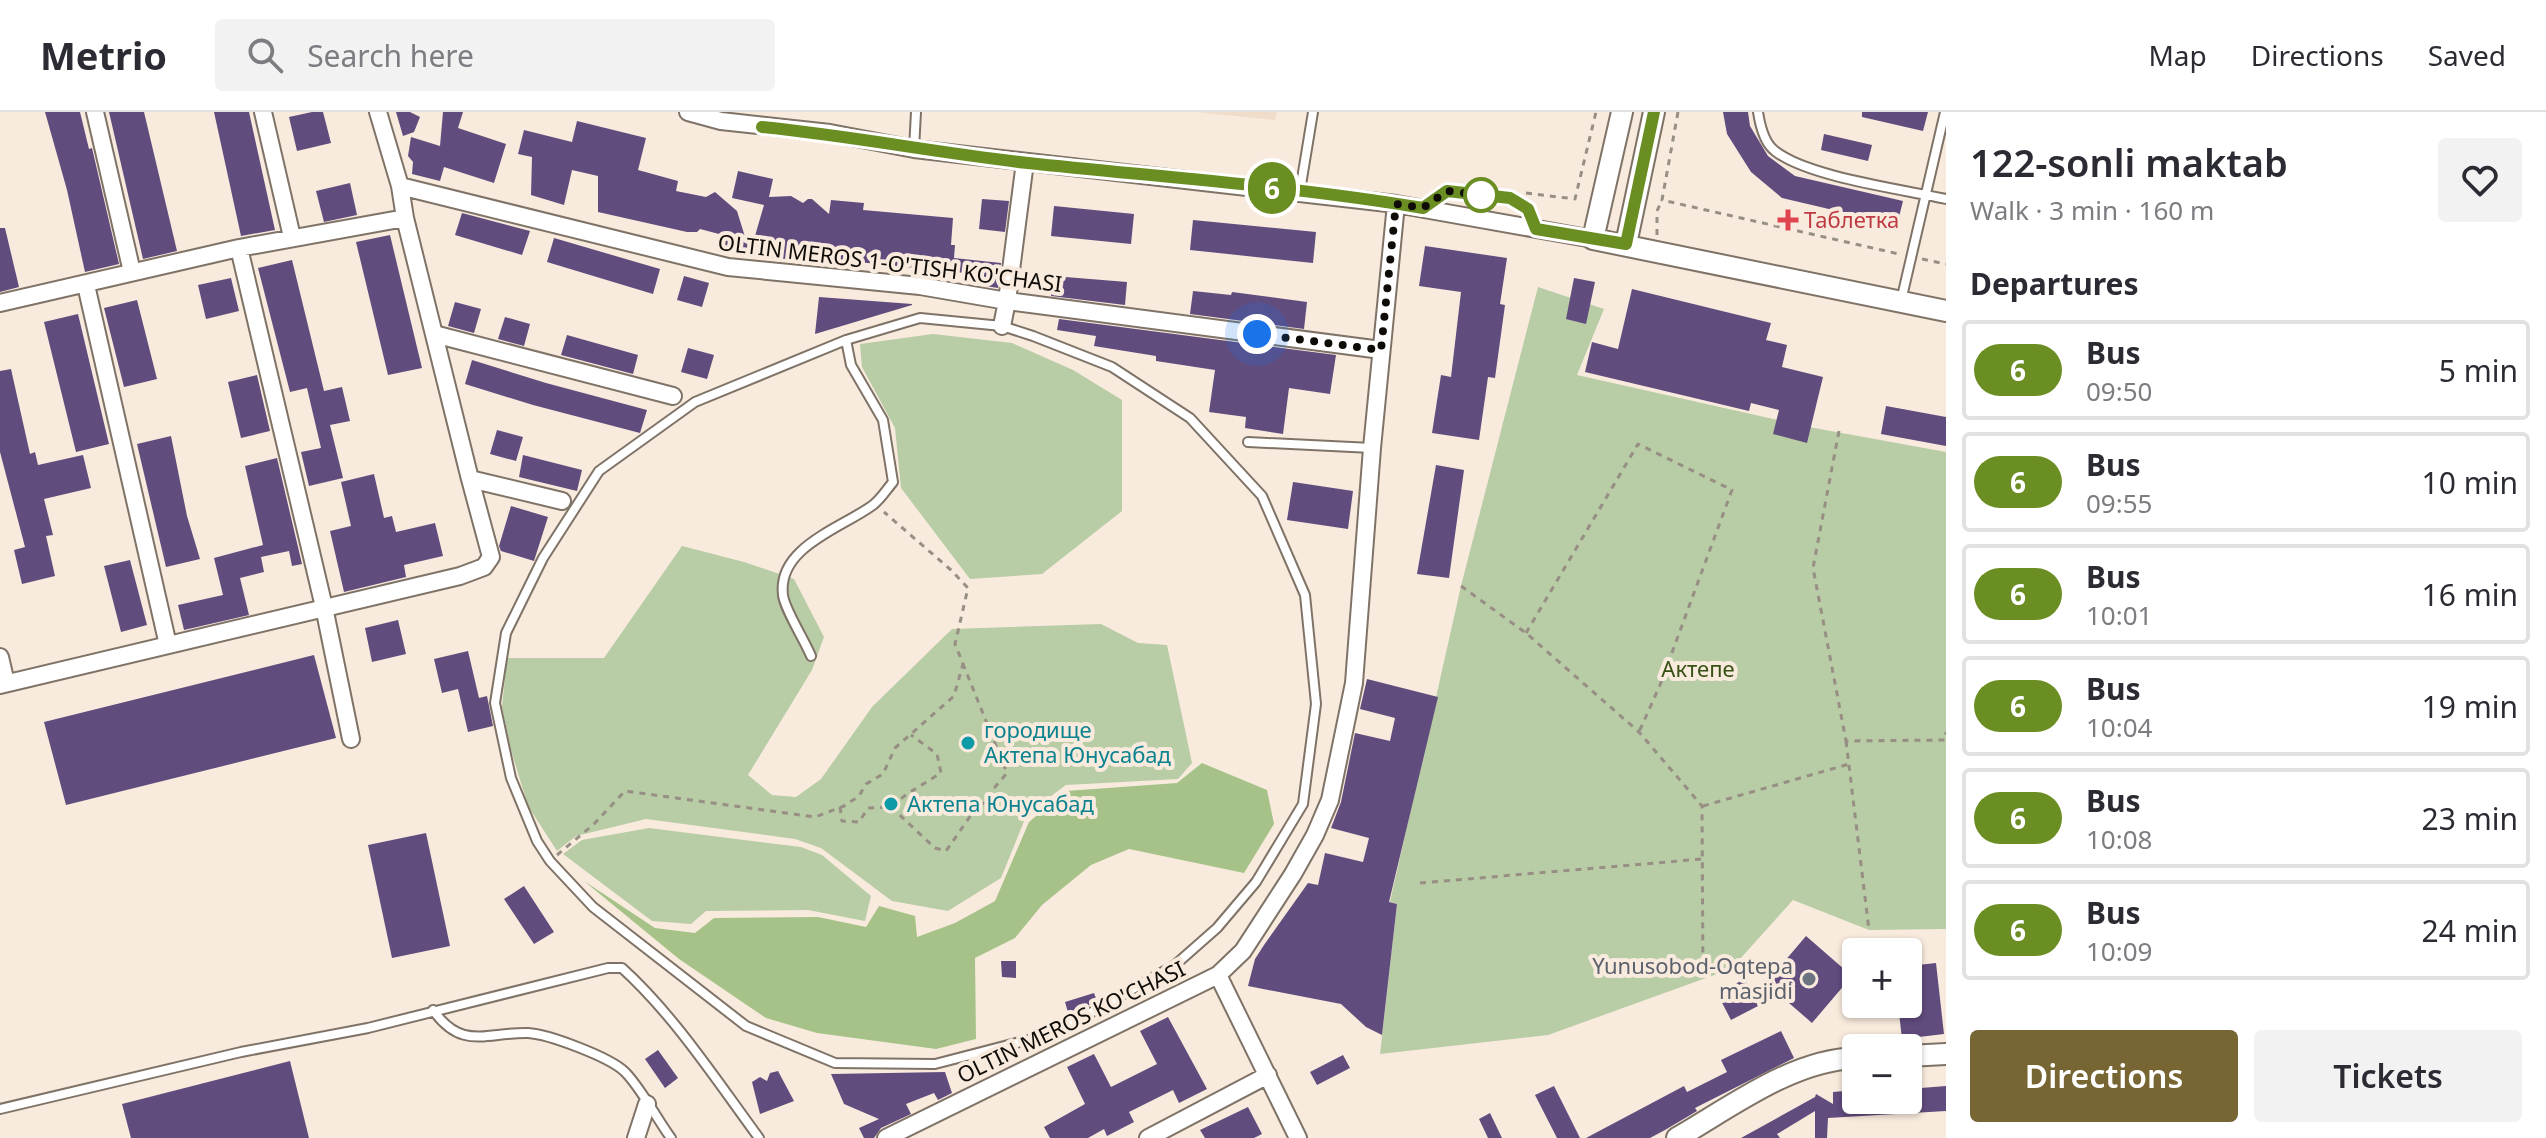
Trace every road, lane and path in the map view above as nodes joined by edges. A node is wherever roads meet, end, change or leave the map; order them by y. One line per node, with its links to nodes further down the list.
1 (95, 112): 32 (street)
2 (263, 112): 26 (street)
3 (378, 112): 15 (street)
4 (688, 112): 13 (street)
5 (916, 112): 13 (lane)
6 (1313, 112): 16 (lane)
7 (1596, 112): 17 (path)
8 (1622, 112): 27 (street)
9 (1654, 112): 28 (street)
10 (1678, 112): 20 (path)
11 (1758, 112): 18 (lane)
12 (1945, 112): 18 (lane)
13 (914, 149): 14 (street)
14 (1025, 162): 16 (street); 34 (street)
15 (400, 186): 23 (street); 34 (street, OLTIN MEROS 1-O'TISH KO'CHASI)
16 (1300, 191): 21 (street)
17 (1514, 191)
18 (1926, 194): 19 (lane); 30 (lane)
19 (1946, 199)
20 (1662, 200): 25 (path); 30 (path)
21 (1396, 204): 22 (street); 41 (street)
22 (1423, 208): 24 (street); 24 (lane)
23 (405, 218): 26 (street); 39 (street)
24 (1536, 229): 27 (street)
25 (1657, 236)
26 (292, 237): 29 (street)
27 (1593, 239): 28 (street)
28 (1626, 244): 35 (street)
29 (239, 248): 32 (street); 50 (street)
30 (1911, 256): 31 (path); 35 (lane)
31 (1946, 264)
32 (132, 272): 33 (street)
33 (86, 285): 36 (street); 52 (street)
34 (1007, 301): 38 (street); 41 (street, OLTIN MEROS 1-O'TISH KO'CHASI)
35 (1901, 301): 37 (street)
36 (0, 303)
37 (1946, 311)
38 (1002, 326): 40 (lane); 67 (lane)
39 (434, 334): 42 (street); 46 (street)
40 (846, 340): 48 (lane); 67 (lane)
41 (1381, 350): 45 (street)
42 (673, 396)
43 (1839, 431): 61 (path)
44 (1248, 442): 45 (lane)
45 (1372, 448): 70 (street)
46 (470, 479): 47 (street); 50 (street)
47 (562, 501)
48 (875, 504): 53 (lane); 55 (path)
49 (1461, 586): 51 (path)
50 (324, 607): 52 (street); 60 (street)
51 (1526, 633): 57 (path); 57 (path)
52 (168, 645): 56 (street)
53 (811, 656)
54 (0, 657): 56 (street)
55 (963, 664): 59 (path); 65 (path)
56 (3, 684)
57 (1639, 732): 63 (path)
58 (1946, 732): 61 (path)
59 (911, 735): 64 (path); 65 (path)
60 (351, 739)
61 (1846, 741): 62 (path)
62 (1849, 764): 63 (path); 69 (path)
63 (1702, 806): 66 (path)
64 (840, 807): 65 (path); 67 (path)
65 (891, 807)
66 (1702, 859): 68 (path); 71 (path)
67 (550, 861)
68 (1420, 883)
69 (1869, 930)
70 (1218, 975): 76 (street, OLTIN MEROS KO'CHASI); 82 (street, OLTIN MEROS KO'CHASI)
71 (1703, 979)
72 (433, 1010): 77 (lane); 78 (lane); 81 (lane)
73 (1946, 1054): 74 (street)
74 (1922, 1055)
75 (1842, 1059): 85 (street)
76 (1268, 1075): 83 (street); 84 (street, OLTIN MEROS KO'CHASI)
77 (647, 1104): 79 (street); 80 (lane)
78 (0, 1109)
79 (636, 1138)
80 (671, 1138)
81 (759, 1138)
82 (886, 1138)
83 (1148, 1138)
84 (1298, 1138)
85 (1677, 1138)

